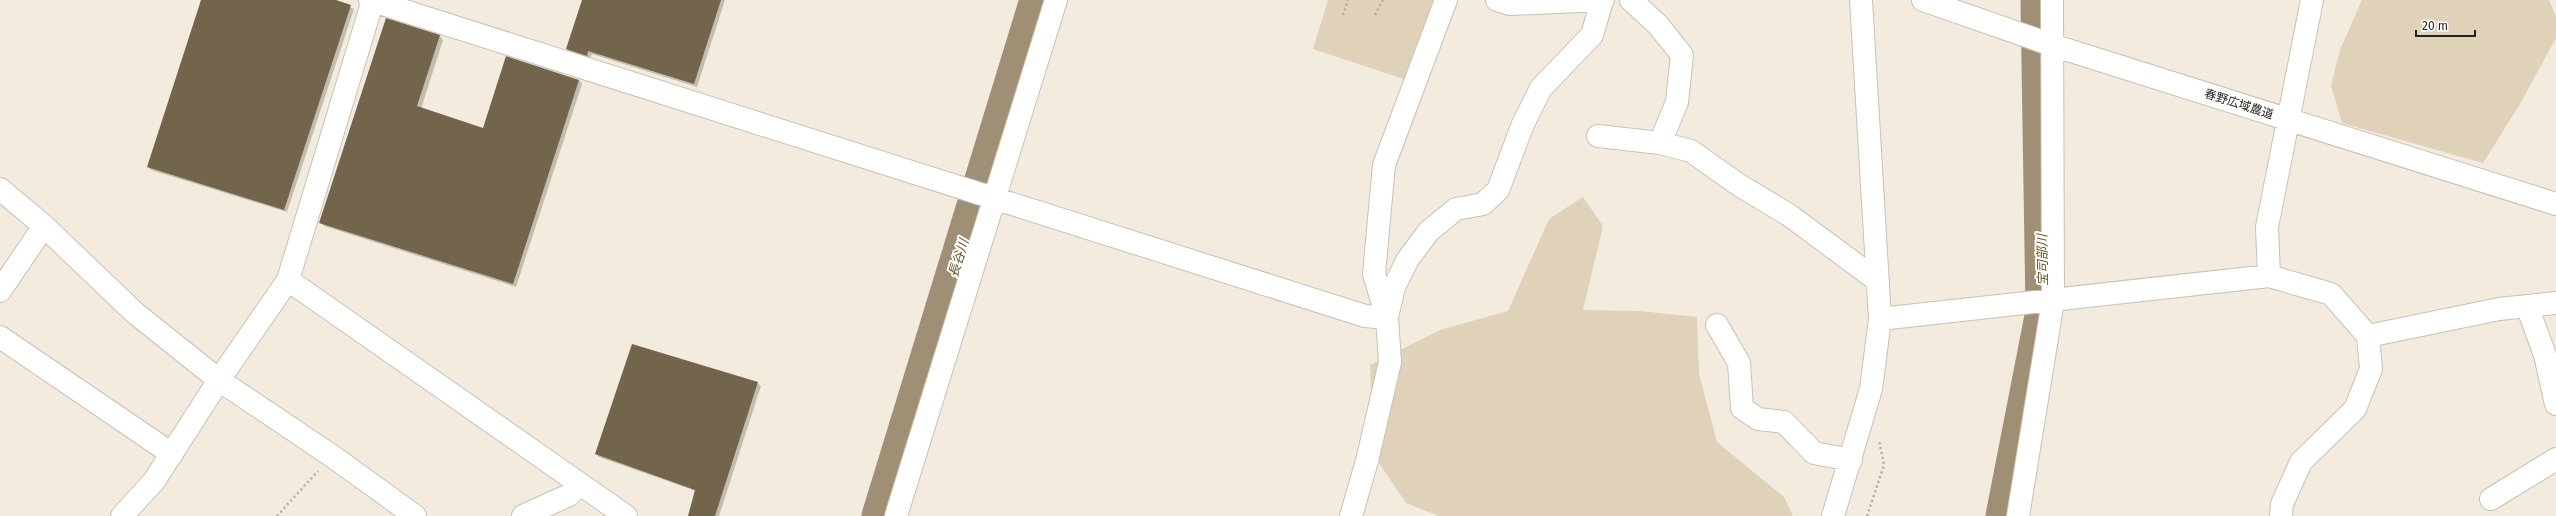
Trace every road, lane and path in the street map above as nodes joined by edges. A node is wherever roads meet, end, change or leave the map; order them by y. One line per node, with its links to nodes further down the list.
1 (372, 0): 20 (street); 24 (street)
2 (1056, 0): 20 (street)
3 (1348, 0): 13 (path)
4 (1383, 0): 14 (path)
5 (1446, 0): 30 (street)
6 (1497, 0): 7 (street)
7 (1603, 0): 30 (street)
8 (1631, 0): 18 (street)
9 (1861, 0): 25 (street)
10 (1923, 0): 15 (street, 春野広域農道)
11 (2052, 0): 15 (street)
12 (2312, 0): 16 (street)
13 (1343, 15)
14 (1375, 15)
15 (2048, 43): 16 (street, 春野広域農道); 27 (street)
16 (2289, 120): 21 (street, 春野広域農道); 23 (street)
17 (1598, 136): 18 (street)
18 (1660, 143): 25 (street)
19 (0, 189): 22 (street)
20 (983, 195): 30 (street); 49 (street)
21 (2556, 204)
22 (44, 226): 26 (street); 35 (street)
23 (2269, 276): 27 (street); 33 (street)
24 (288, 280): 35 (street); 42 (street)
25 (1878, 282): 31 (street)
26 (0, 291)
27 (2053, 301): 31 (street); 53 (street)
28 (2556, 303): 29 (street)
29 (2528, 306): 33 (street); 36 (street)
30 (1387, 318): 50 (street)
31 (1880, 320): 41 (street)
32 (1717, 325): 41 (street)
33 (2368, 336): 54 (street)
34 (0, 337): 38 (street)
35 (219, 380): 38 (street); 39 (street)
36 (2556, 404)
37 (1877, 434): 52 (path)
38 (172, 454): 44 (street)
39 (332, 456): 45 (path); 46 (street)
40 (2556, 459): 43 (street)
41 (1851, 460): 51 (street)
42 (579, 484): 47 (street); 48 (street)
43 (2491, 499)
44 (122, 516)
45 (277, 516)
46 (414, 516)
47 (523, 516)
48 (626, 516)
49 (896, 516)
50 (1351, 516)
51 (1833, 516)
52 (1867, 516)
53 (2018, 516)
54 (2281, 516)

